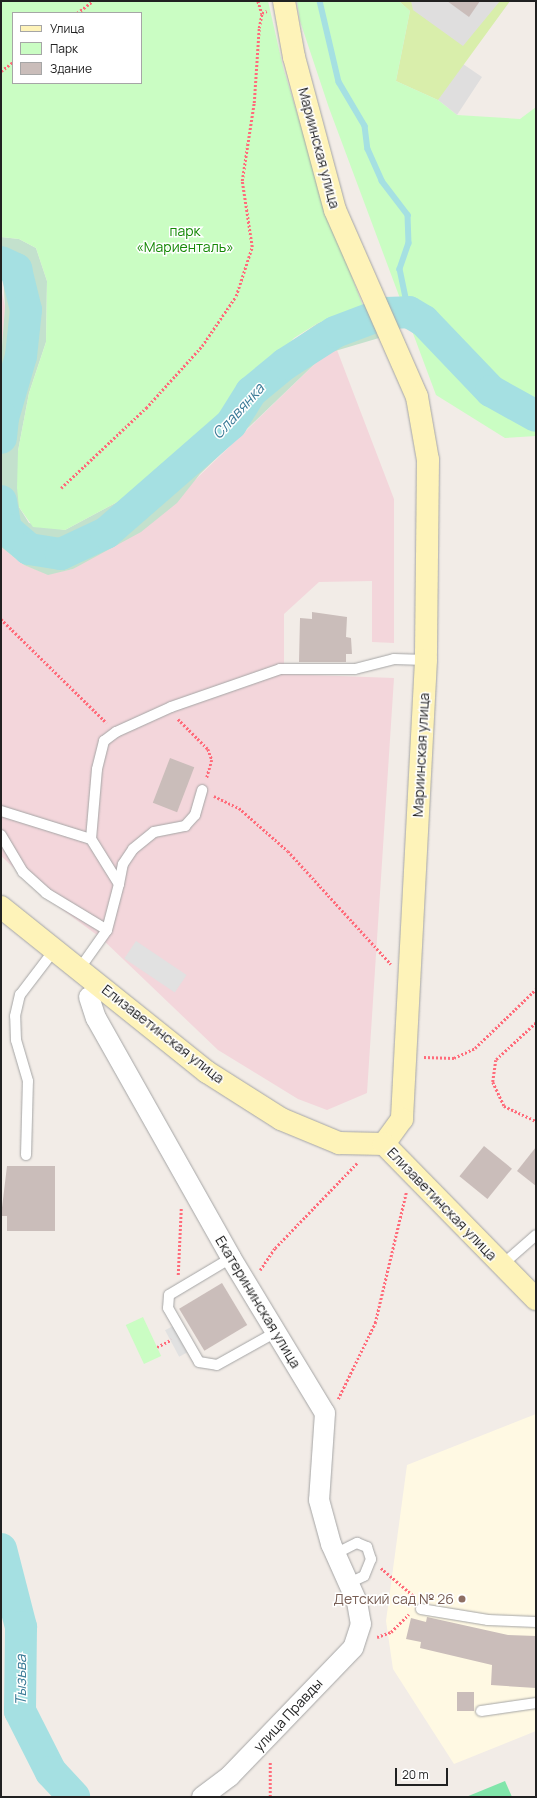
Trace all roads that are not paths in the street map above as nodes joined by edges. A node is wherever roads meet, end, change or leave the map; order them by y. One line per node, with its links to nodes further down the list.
1 (278, 3): 2 (street, Мариинская улица)
2 (426, 660): 6 (lane); 13 (street, Мариинская улица)
3 (202, 790): 7 (lane)
4 (1, 811): 6 (lane)
5 (1, 835): 9 (lane)
6 (91, 839): 7 (lane)
7 (119, 884): 9 (lane)
8 (1, 907): 10 (street, Елизаветинская улица)
9 (107, 930): 11 (lane)
10 (55, 949): 11 (street, Елизаветинская улица); 14 (lane)
11 (80, 968): 13 (street, Елизаветинская улица)
12 (89, 997): 16 (street, Екатерининская улица)
13 (377, 1145): 17 (street, Елизаветинская улица)
14 (26, 1155)
15 (536, 1235): 17 (lane)
16 (231, 1258): 19 (street, Екатерининская улица); 19 (lane)
17 (502, 1265): 18 (street, Елизаветинская улица)
18 (536, 1299)
19 (276, 1332): 20 (street, Екатерининская улица)
20 (335, 1554): 21 (street); 21 (lane)
21 (349, 1583): 26 (street, улица Правды)
22 (423, 1609): 23 (lane)
23 (536, 1622)
24 (536, 1703): 25 (lane)
25 (481, 1711)
26 (202, 1797)

